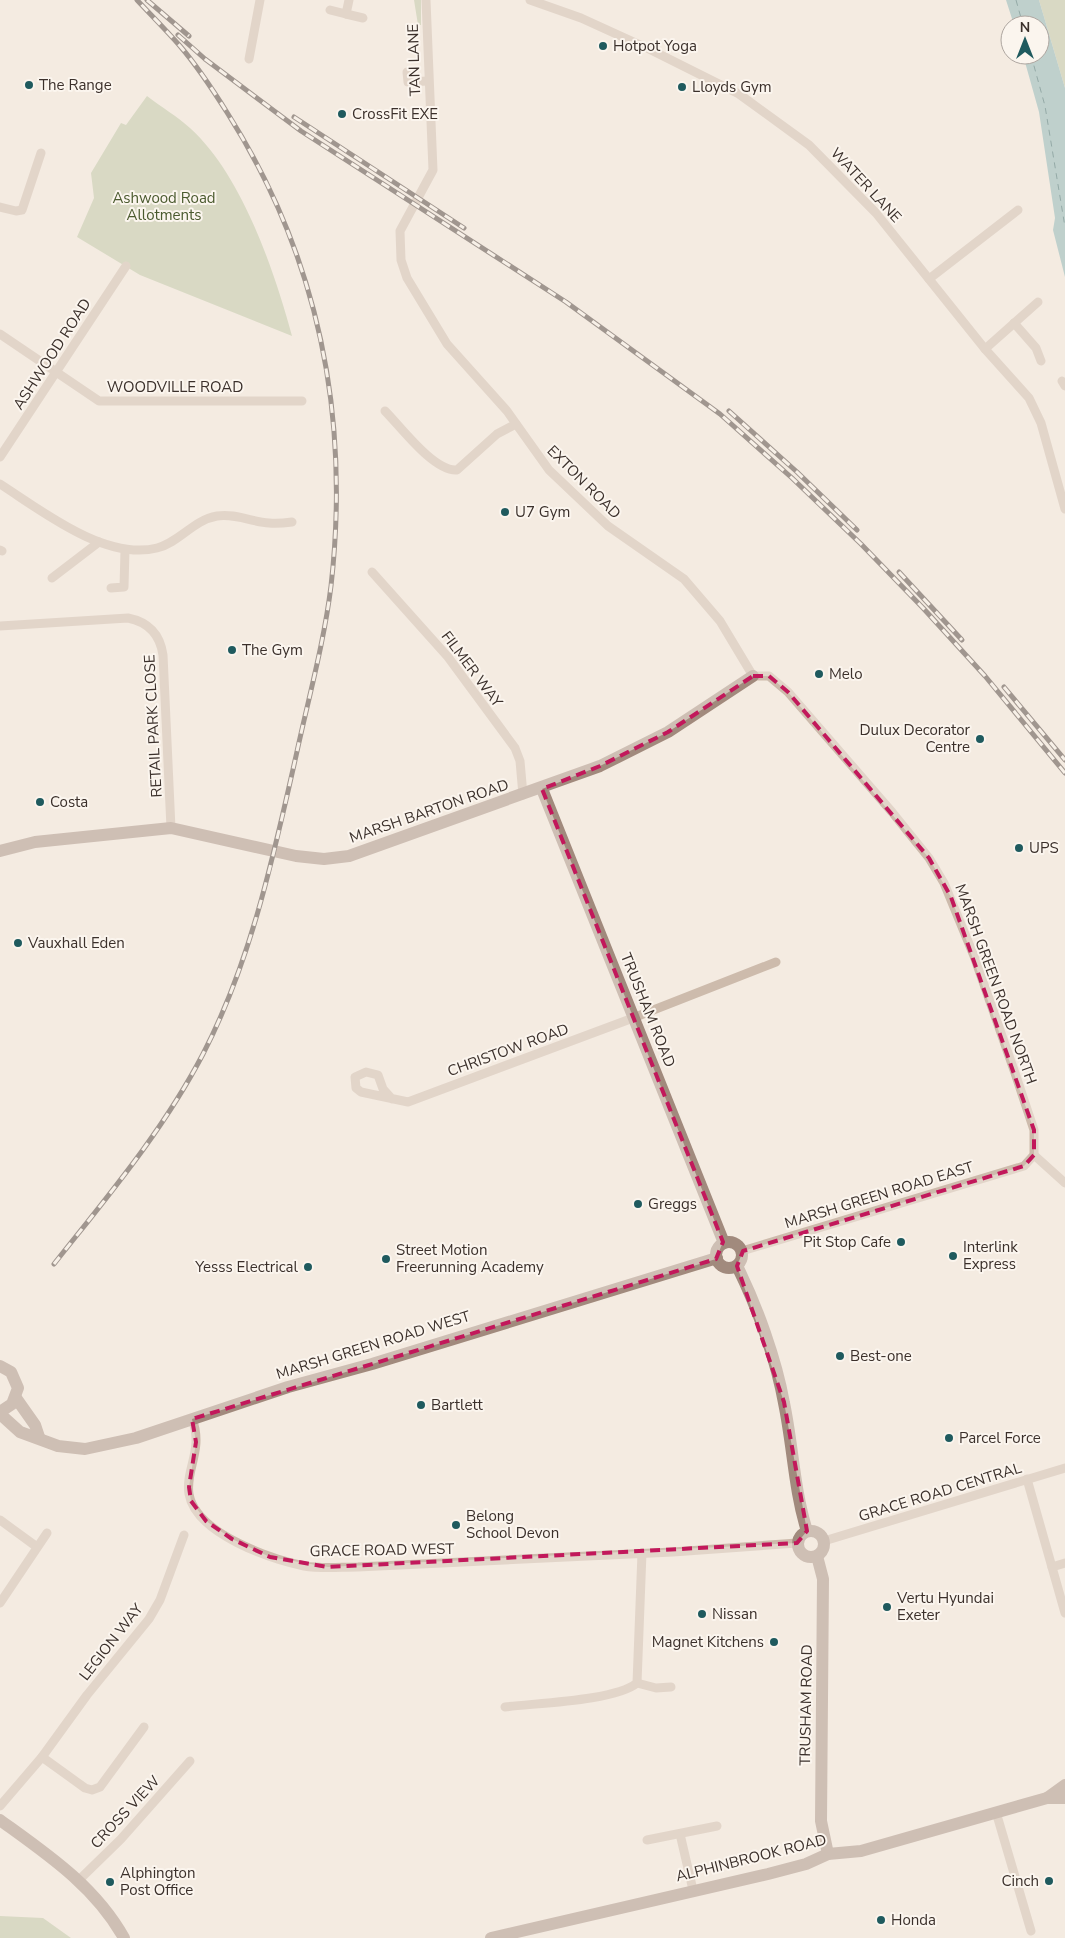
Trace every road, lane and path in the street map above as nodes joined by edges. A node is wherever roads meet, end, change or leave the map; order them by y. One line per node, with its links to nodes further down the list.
1 (260, 0): 8 (street)
2 (349, 0): 6 (street)
3 (426, 0): 10 (street, TAN LANE)
4 (530, 0): 16 (street, WATER LANE)
5 (330, 10): 6 (street)
6 (346, 14): 7 (street)
7 (363, 18)
8 (249, 59)
9 (407, 72): 10 (street)
10 (428, 81): 14 (street, TAN LANE)
11 (41, 153): 12 (street)
12 (0, 207)
13 (1018, 210): 16 (street)
14 (400, 232): 25 (street, EXTON ROAD)
15 (126, 266): 22 (street, ASHWOOD ROAD)
16 (929, 279): 20 (street, WATER LANE)
17 (1038, 302): 18 (street)
18 (1014, 323): 20 (street); 21 (street)
19 (0, 334): 22 (street, WOODVILLE ROAD)
20 (985, 349): 27 (street, WATER LANE)
21 (1041, 361)
22 (57, 372): 23 (street, WOODVILLE ROAD); 26 (street, ASHWOOD ROAD)
23 (302, 401)
24 (385, 411): 25 (street)
25 (516, 424): 37 (street, EXTON ROAD)
26 (0, 457)
27 (1061, 481): 29 (street, WATER LANE)
28 (0, 484): 31 (street)
29 (1065, 509)
30 (292, 522): 32 (street)
31 (99, 542): 32 (street); 34 (street)
32 (125, 550): 35 (street)
33 (372, 572): 39 (street, FILMER WAY)
34 (52, 578)
35 (111, 588)
36 (0, 626): 40 (street, RETAIL PARK CLOSE)
37 (753, 676): 38 (street, MARSH BARTON ROAD); 45 (street, MARSH GREEN ROAD NORTH)
38 (542, 789): 39 (street, MARSH BARTON ROAD); 43 (street, TRUSHAM ROAD)
39 (523, 795): 40 (street, MARSH BARTON ROAD)
40 (171, 828): 41 (street, MARSH BARTON ROAD)
41 (0, 851)
42 (776, 962): 43 (street, CHRISTOW ROAD)
43 (633, 1018): 44 (street, CHRISTOW ROAD); 47 (street, TRUSHAM ROAD)
44 (392, 1099)
45 (1034, 1155): 46 (street); 48 (street, MARSH GREEN ROAD EAST)
46 (1065, 1183)
47 (724, 1243): 48 (street); 49 (street)
48 (742, 1251): 50 (street)
49 (717, 1258): 50 (street); 54 (street, MARSH GREEN ROAD WEST)
50 (736, 1266): 59 (street)
51 (0, 1366): 52 (street)
52 (16, 1398): 53 (street); 55 (street)
53 (0, 1413): 55 (street, MARSH GREEN ROAD WEST)
54 (192, 1419): 55 (street, MARSH GREEN ROAD WEST); 65 (street, GRACE ROAD WEST)
55 (39, 1437)
56 (1065, 1468): 57 (street, GRACE ROAD CENTRAL)
57 (1027, 1479): 62 (street, GRACE ROAD CENTRAL); 68 (street)
58 (0, 1520): 64 (street)
59 (807, 1531): 62 (street); 63 (street)
60 (47, 1533): 64 (street)
61 (184, 1535): 75 (street, LEGION WAY)
62 (824, 1541): 66 (street)
63 (797, 1543): 65 (street, GRACE ROAD WEST); 66 (street)
64 (37, 1547): 69 (street)
65 (642, 1553): 71 (street)
66 (817, 1556): 86 (street, TRUSHAM ROAD)
67 (1065, 1563): 68 (street)
68 (1052, 1566): 70 (street)
69 (0, 1603)
70 (1065, 1613)
71 (637, 1684): 72 (street); 73 (street)
72 (671, 1687)
73 (505, 1707)
74 (144, 1727): 75 (street)
75 (42, 1757): 80 (street, LEGION WAY)
76 (190, 1761): 87 (street, CROSS VIEW)
77 (1065, 1784): 78 (street, ALPHINBROOK ROAD)
78 (1047, 1798): 79 (street, ALPHINBROOK ROAD); 81 (street, ALPHINBROOK ROAD)
79 (1065, 1798)
80 (0, 1806)
81 (996, 1812): 86 (street, ALPHINBROOK ROAD); 89 (street)
82 (0, 1820): 87 (street)
83 (717, 1826): 84 (street)
84 (680, 1834): 85 (street); 88 (street)
85 (647, 1840)
86 (828, 1854): 88 (street, ALPHINBROOK ROAD)
87 (79, 1880): 90 (street)
88 (693, 1890): 91 (street, ALPHINBROOK ROAD)
89 (1031, 1931)
90 (124, 1938)
91 (491, 1938)

